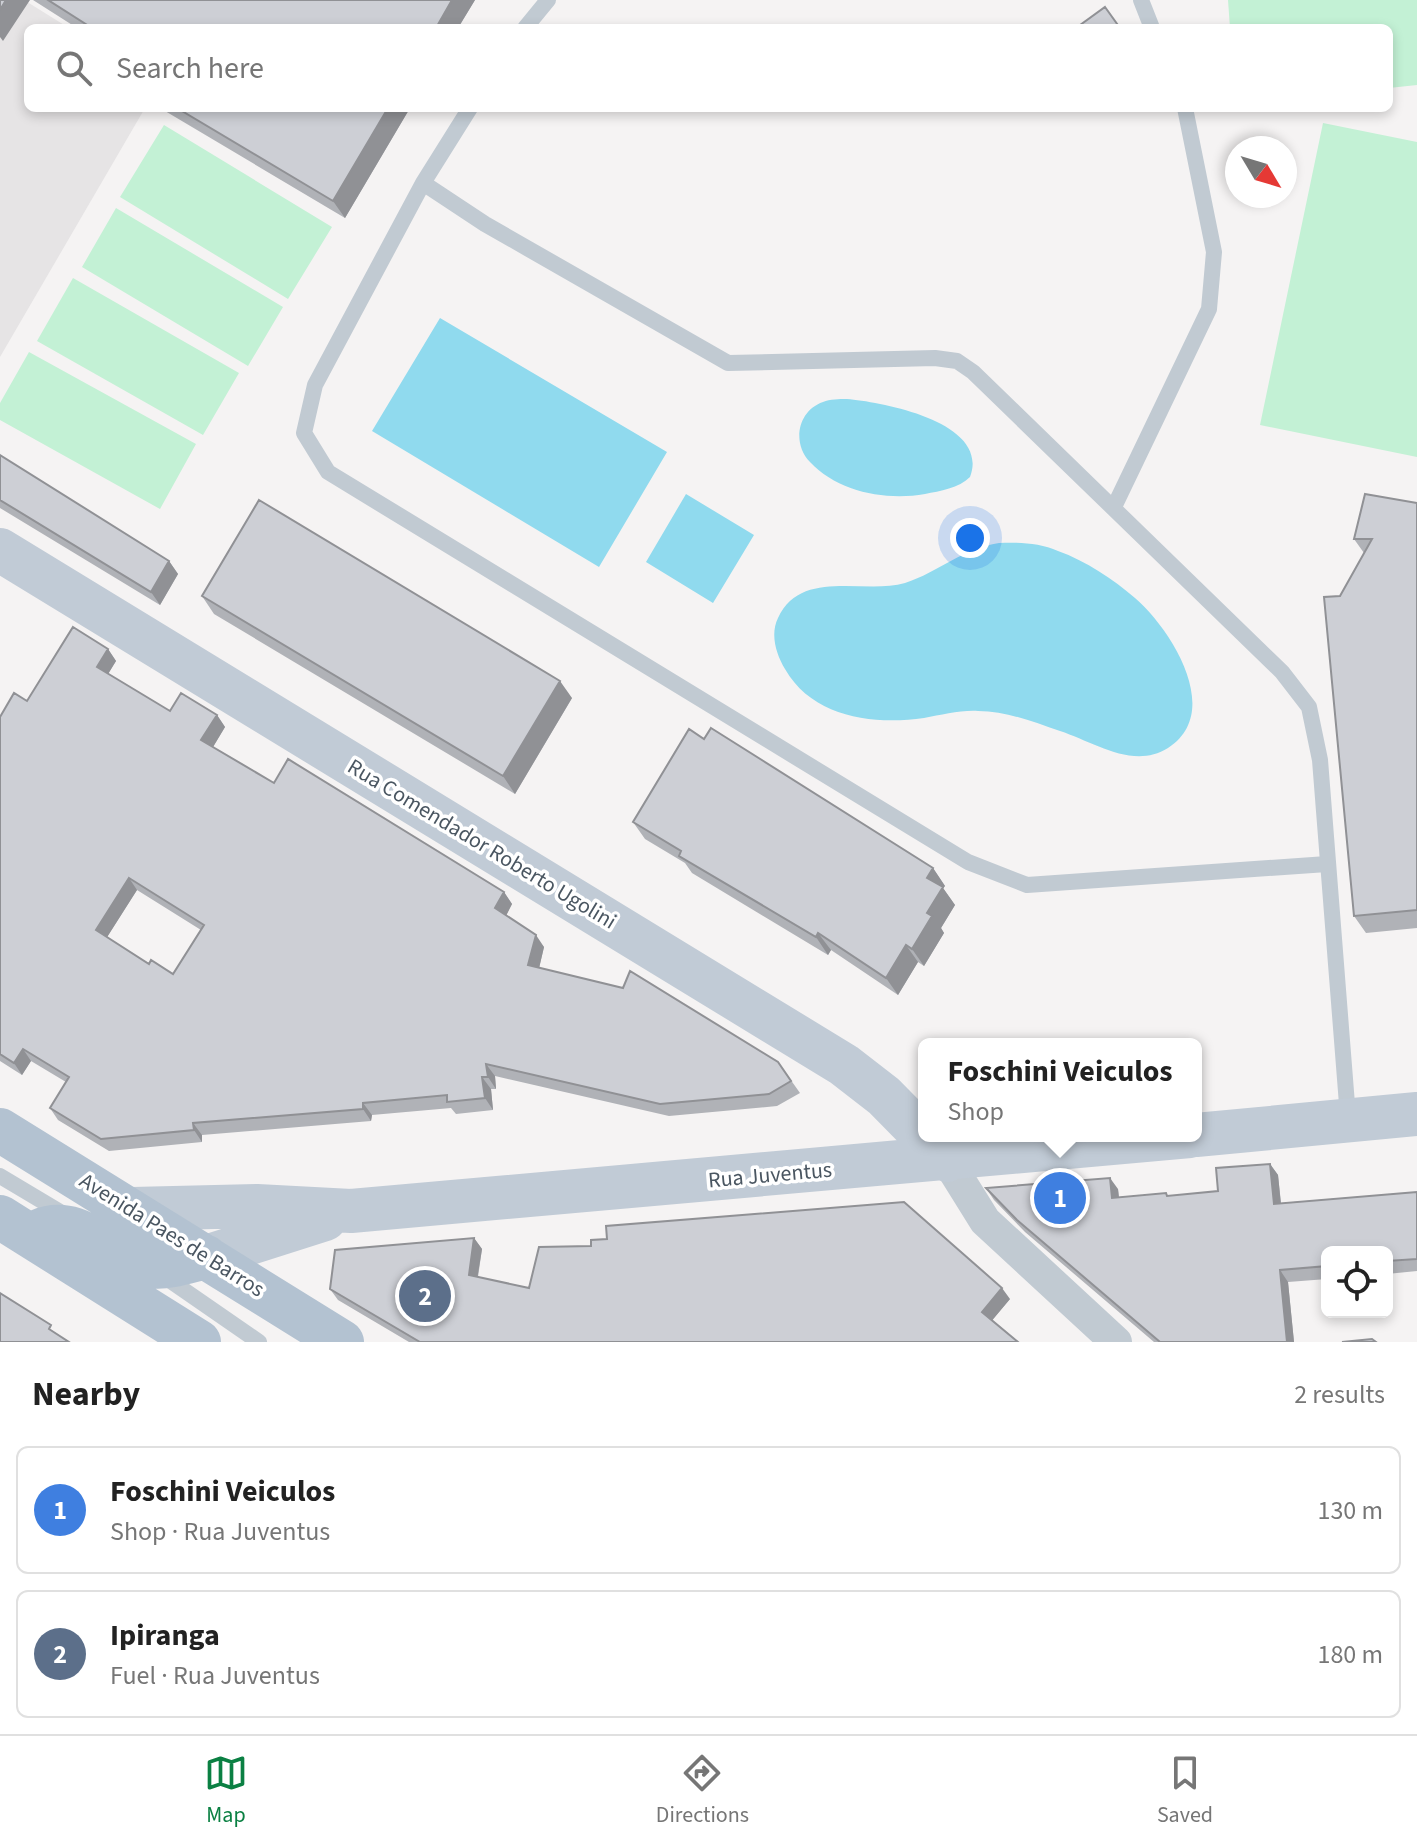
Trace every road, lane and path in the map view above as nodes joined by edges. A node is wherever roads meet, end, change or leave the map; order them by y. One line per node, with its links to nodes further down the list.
1 (548, 0): 3 (lane)
2 (1141, 0): 4 (lane)
3 (528, 24)
4 (1150, 24)
5 (467, 112): 7 (lane)
6 (1186, 112): 8 (lane)
7 (423, 183): 8 (lane); 10 (lane)
8 (1114, 507): 10 (lane)
9 (0, 550): 14 (main road, Rua Comendador Roberto Ugolini)
10 (1327, 864): 12 (lane)
11 (1417, 1114): 12 (main road)
12 (1348, 1120): 15 (main road)
13 (0, 1130): 20 (main road, Avenida Paes de Barros)
14 (918, 1131)
15 (1202, 1134)
16 (929, 1142): 18 (main road, Rua Comendador Roberto Ugolini)
17 (1129, 1142): 18 (main road, Rua Juventus)
18 (947, 1160): 21 (main road, Rua Juventus); 28 (street)
19 (0, 1176): 24 (lane)
20 (132, 1209): 21 (main road, Rua Juventus); 23 (main road, Avenida Paes de Barros)
21 (351, 1211): 23 (main road, Rua Juventus)
22 (15, 1226): 24 (main road); 25 (main road)
23 (206, 1257): 24 (main road); 27 (main road, Avenida Paes de Barros)
24 (150, 1266): 26 (lane)
25 (199, 1342)
26 (259, 1342)
27 (342, 1342)
28 (1116, 1342)

